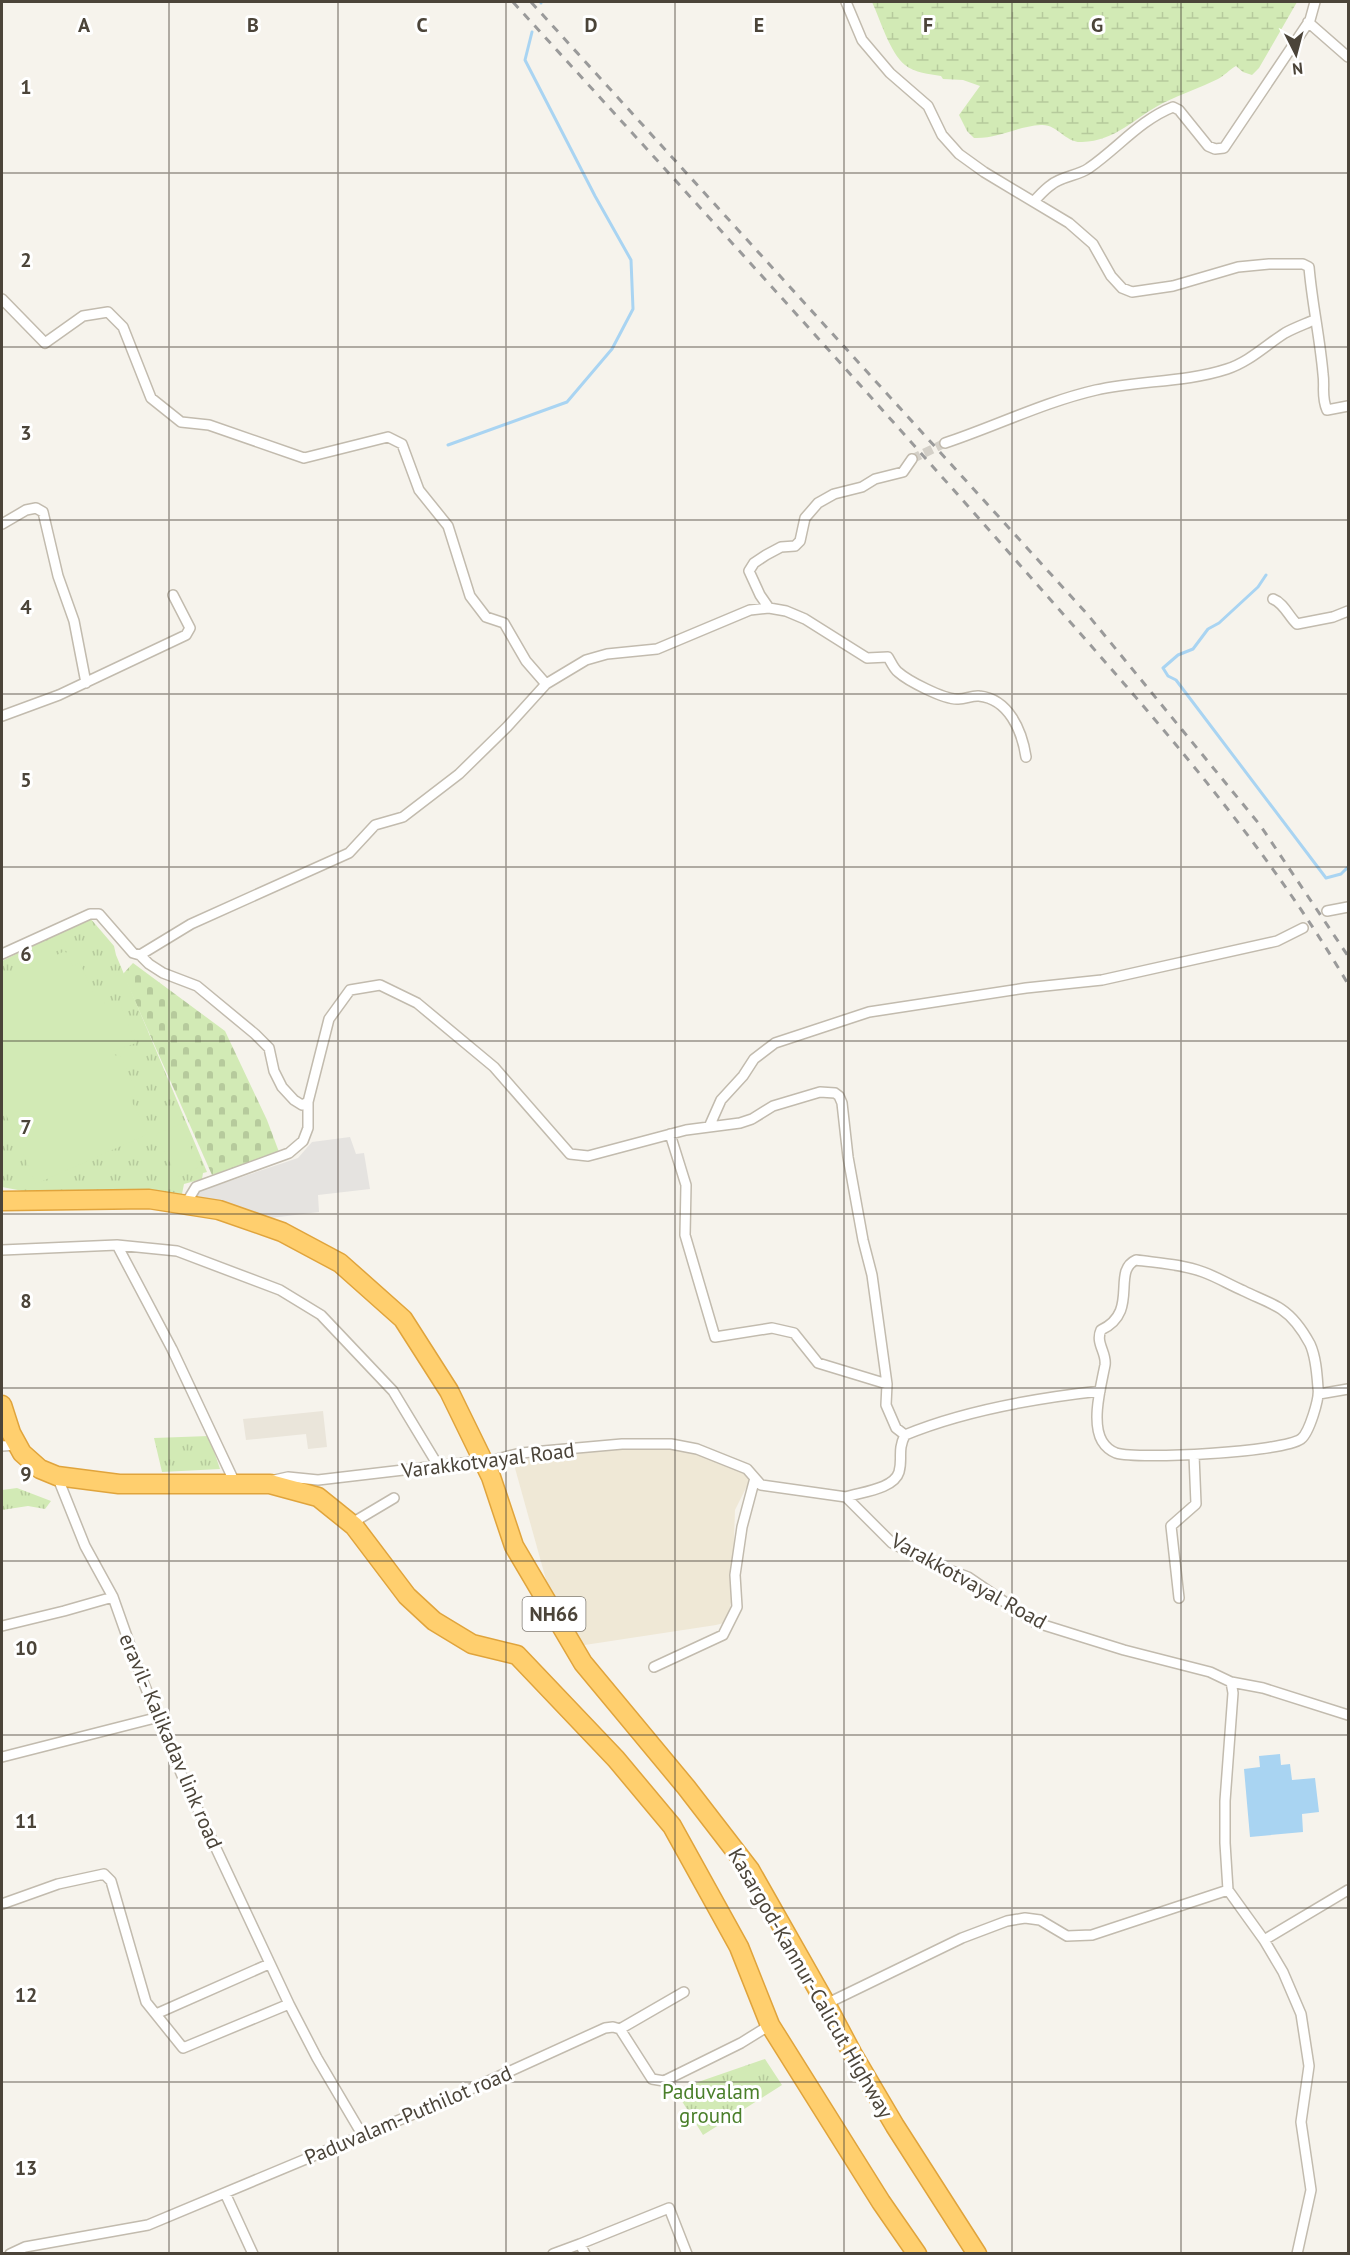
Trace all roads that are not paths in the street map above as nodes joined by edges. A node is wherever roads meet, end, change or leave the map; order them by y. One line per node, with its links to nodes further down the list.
1 (846, 2): 5 (street)
2 (1315, 2): 3 (street)
3 (1308, 22): 4 (street); 5 (street)
4 (1348, 57)
5 (1034, 201): 7 (street)
6 (2, 299): 17 (street)
7 (1314, 320): 8 (street); 9 (street)
8 (1348, 406)
9 (945, 442)
10 (912, 459): 14 (street)
11 (2, 524): 16 (street)
12 (173, 594): 16 (street)
13 (1274, 599): 15 (street)
14 (769, 608): 17 (street); 19 (street)
15 (1348, 611)
16 (86, 683): 18 (street)
17 (546, 684): 24 (street)
18 (2, 716)
19 (1026, 757)
20 (1348, 907): 21 (street)
21 (1327, 911)
22 (1303, 928): 26 (street)
23 (2, 954): 24 (street)
24 (140, 954): 25 (street)
25 (308, 1102): 27 (street); 29 (street)
26 (708, 1127): 27 (street); 32 (street)
27 (670, 1134): 32 (street)
28 (2, 1201): 29 (highway, Kasargod-Kannur-Calicut Highway / NH66)
29 (185, 1205): 40 (highway, Kasargod-Kannur-Calicut Highway / NH66)
30 (117, 1245): 31 (street); 41 (street); 44 (street)
31 (2, 1250)
32 (887, 1384): 37 (street)
33 (1348, 1389): 35 (street)
34 (1100, 1391): 35 (street); 37 (street); 39 (street)
35 (1319, 1394): 39 (street)
36 (2, 1405): 38 (highway, Kasargod-Kannur-Calicut Highway / NH66)
37 (905, 1435): 46 (street)
38 (9, 1445): 42 (highway, Kasargod-Kannur-Calicut Highway / NH66)
39 (1194, 1455): 50 (street)
40 (483, 1461): 41 (street, Varakkotvayal Road); 43 (street, Varakkotvayal Road); 66 (highway, Kasargod-Kannur-Calicut Highway / NH66)
41 (439, 1467): 45 (street, Varakkotvayal Road)
42 (57, 1476): 44 (highway, Kasargod-Kannur-Calicut Highway / NH66); 49 (street, eravil- Kalikadav link road)
43 (755, 1478): 46 (street, Varakkotvayal Road); 52 (street)
44 (234, 1483): 45 (highway, Kasargod-Kannur-Calicut Highway / NH66)
45 (270, 1484): 48 (highway, Kasargod-Kannur-Calicut Highway / NH66)
46 (846, 1497): 53 (street, Varakkotvayal Road)
47 (394, 1498): 48 (street)
48 (354, 1526): 68 (highway, Kasargod-Kannur-Calicut Highway / NH66)
49 (112, 1597): 51 (street); 57 (street, eravil- Kalikadav link road)
50 (1179, 1598)
51 (2, 1626)
52 (654, 1667)
53 (1231, 1682): 55 (street, Varakkotvayal Road); 59 (street)
54 (1348, 1704): 55 (street)
55 (1337, 1711): 56 (street, Varakkotvayal Road)
56 (1348, 1715)
57 (159, 1717): 58 (street); 63 (street, eravil- Kalikadav link road)
58 (2, 1757)
59 (1228, 1890): 62 (street); 66 (street)
60 (1348, 1890): 62 (street)
61 (2, 1904): 67 (street)
62 (1264, 1940): 81 (street)
63 (269, 1964): 65 (street, eravil- Kalikadav link road); 67 (street)
64 (684, 1992): 69 (street)
65 (289, 2004): 67 (street); 70 (street, eravil- Kalikadav link road)
66 (826, 2004): 80 (highway, Kasargod-Kannur-Calicut Highway / NH66)
67 (156, 2014)
68 (770, 2025): 69 (street); 79 (highway, Kasargod-Kannur-Calicut Highway / NH66)
69 (620, 2029): 70 (street, Paduvalam-Puthilot road)
70 (363, 2136): 71 (street, Paduvalam-Puthilot road)
71 (225, 2193): 73 (street, Paduvalam-Puthilot road); 75 (street)
72 (580, 2244): 76 (street); 77 (street); 78 (street)
73 (26, 2250): 74 (street, Paduvalam-Puthilot road)
74 (10, 2253)
75 (253, 2253)
76 (554, 2253)
77 (585, 2253)
78 (687, 2253)
79 (917, 2253)
80 (977, 2253)
81 (1297, 2253)

